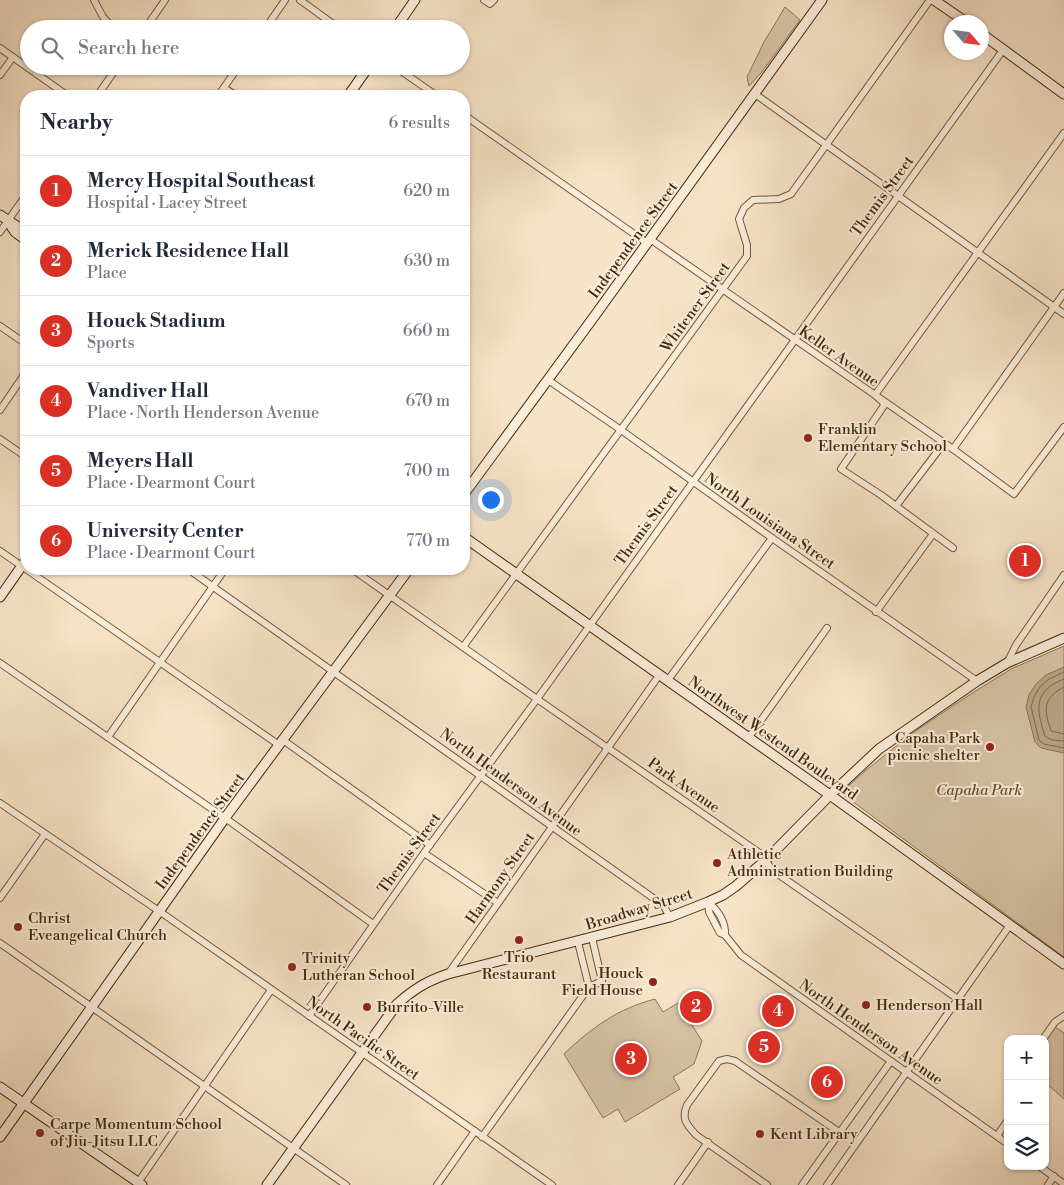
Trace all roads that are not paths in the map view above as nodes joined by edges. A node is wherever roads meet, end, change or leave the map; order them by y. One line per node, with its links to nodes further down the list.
1 (94, 0): 10 (street)
2 (165, 0): 11 (street)
3 (285, 0): 12 (street)
4 (300, 0): 13 (street)
5 (415, 0): 14 (street)
6 (822, 0): 32 (street, Independence Street)
7 (930, 0): 36 (street, Whitener Street)
8 (934, 0): 9 (street)
9 (956, 15)
10 (106, 20)
11 (151, 20)
12 (271, 20)
13 (328, 20)
14 (401, 20)
15 (989, 39): 17 (street)
16 (0, 48): 18 (street)
17 (1003, 50): 33 (street); 37 (street, Themis Street)
18 (13, 57): 19 (street); 20 (street)
19 (20, 62)
20 (0, 75)
21 (38, 75): 27 (street)
22 (112, 75): 28 (street)
23 (233, 75): 26 (street)
24 (363, 75): 30 (street)
25 (407, 75): 31 (street)
26 (224, 88): 29 (street)
27 (60, 90)
28 (101, 90)
29 (227, 90)
30 (352, 90)
31 (428, 90)
32 (755, 94): 36 (street); 43 (street, Independence Street)
33 (1064, 94)
34 (470, 119): 43 (street, Keller Avenue)
35 (1064, 133): 44 (street)
36 (827, 145): 37 (street); 45 (street, Whitener Street)
37 (898, 195): 44 (street); 51 (street, Themis Street)
38 (20, 201): 39 (street)
39 (4, 218): 40 (street); 41 (street); 42 (street)
40 (20, 228)
41 (0, 232)
42 (20, 236)
43 (649, 241): 45 (street, Keller Avenue); 52 (street, Independence Street)
44 (977, 254): 47 (street); 54 (street)
45 (723, 289): 51 (street, Keller Avenue); 57 (street, Whitener Street)
46 (1064, 293): 47 (street)
47 (1054, 307): 48 (street); 60 (street)
48 (1064, 314)
49 (0, 326): 50 (street)
50 (20, 340)
51 (794, 340): 54 (street, Keller Avenue); 62 (street, Themis Street)
52 (548, 380): 57 (street, North Louisiana Street); 63 (street, Independence Street)
53 (20, 381): 55 (street)
54 (875, 395): 59 (street, Keller Avenue); 64 (street)
55 (0, 410)
56 (1064, 427): 60 (street, Keller Avenue)
57 (621, 430): 62 (street, North Louisiana Street); 72 (street, Whitener Street)
58 (0, 439): 61 (street)
59 (944, 443): 60 (street, Keller Avenue); 64 (street)
60 (953, 449)
61 (20, 453)
62 (693, 481): 66 (street, North Louisiana Street); 83 (street, Themis Street)
63 (470, 486)
64 (896, 506): 65 (street)
65 (933, 534): 68 (street); 82 (street)
66 (772, 538): 82 (street, North Louisiana Street); 92 (street)
67 (470, 541): 72 (street, Northwest Westend Boulevard)
68 (953, 548)
69 (0, 550): 70 (street)
70 (20, 561)
71 (20, 569): 81 (street)
72 (516, 573): 83 (street, Northwest Westend Boulevard); 86 (street, Whitener Street)
73 (40, 575): 87 (street)
74 (197, 575): 79 (street, North Henderson Avenue)
75 (221, 575): 79 (street)
76 (361, 575): 80 (street, Park Avenue)
77 (405, 575): 80 (street, Independence Street)
78 (1064, 575): 89 (street)
79 (214, 586): 87 (street); 90 (street, North Henderson Avenue)
80 (390, 595): 86 (street, Park Avenue); 90 (street, Independence Street)
81 (0, 598)
82 (876, 612): 93 (street, North Louisiana Street)
83 (590, 625): 91 (street, Northwest Westend Boulevard); 94 (street, Themis Street)
84 (827, 628): 96 (street)
85 (1064, 638): 89 (street, Broadway Street)
86 (463, 647): 94 (street, Park Avenue)
87 (160, 662): 95 (street); 97 (street)
88 (0, 663): 95 (street)
89 (1007, 663): 93 (street, Broadway Street)
90 (334, 670): 97 (street, Independence Street); 99 (street, North Henderson Avenue)
91 (660, 674): 92 (street, Northwest Westend Boulevard); 98 (street, Harmony Street)
92 (668, 680): 96 (street, Northwest Westend Boulevard)
93 (977, 681): 100 (street, Broadway Street)
94 (537, 699): 98 (street, Park Avenue); 99 (street, Themis Street)
95 (108, 737): 102 (street)
96 (749, 737): 100 (street, Northwest Westend Boulevard)
97 (281, 742): 102 (street, Independence Street); 105 (street)
98 (608, 747): 103 (street, Harmony Street); 107 (street, Park Avenue)
99 (480, 775): 103 (street, North Henderson Avenue); 105 (street, Themis Street)
100 (830, 795): 107 (street, Broadway Street); 114 (street, Northwest Westend Boulevard)
101 (0, 803): 104 (street, North Pacific Street)
102 (225, 818): 111 (street, Independence Street); 113 (street)
103 (552, 827): 110 (street, Harmony Street); 112 (street, North Henderson Avenue)
104 (45, 834): 108 (street); 111 (street, North Pacific Street)
105 (430, 845): 106 (street, Themis Street)
106 (424, 854): 110 (street); 113 (street, Themis Street)
107 (766, 860): 109 (street, Broadway Street); 122 (street, Park Avenue)
108 (0, 898)
109 (708, 902): 112 (street, Broadway Street); 128 (street, North Henderson Avenue)
110 (498, 903): 119 (street, Harmony Street)
111 (159, 912): 121 (street, North Pacific Street); 123 (street, Independence Street)
112 (670, 917): 115 (street, Broadway Street)
113 (374, 924): 124 (street, Themis Street)
114 (1010, 925): 118 (street, Northwest Westend Boulevard); 122 (street)
115 (592, 938): 116 (street, Broadway Street); 120 (street)
116 (578, 942): 119 (street, Broadway Street); 120 (street)
117 (0, 943): 123 (street)
118 (1064, 964)
119 (448, 974): 127 (street, Broadway Street)
120 (589, 987): 136 (street)
121 (272, 990): 124 (street, North Pacific Street); 131 (street)
122 (958, 999): 129 (street)
123 (92, 1006): 131 (street); 132 (street, Independence Street)
124 (309, 1016): 127 (street, North Pacific Street)
125 (1064, 1016): 126 (street)
126 (1046, 1035)
127 (361, 1052): 134 (street, North Pacific Street); 141 (street, Broadway Street)
128 (891, 1061): 129 (street, North Henderson Avenue); 135 (street)
129 (906, 1072): 137 (street, North Henderson Avenue); 153 (street)
130 (0, 1087): 132 (street)
131 (206, 1087): 141 (street); 144 (street)
132 (24, 1103): 138 (street, Independence Street); 144 (street)
133 (1004, 1125): 137 (street)
134 (474, 1131): 136 (street, North Pacific Street); 148 (street)
135 (839, 1132): 140 (street); 152 (street)
136 (482, 1136): 149 (street, North Pacific Street)
137 (996, 1136): 139 (street, North Henderson Avenue)
138 (0, 1137)
139 (1004, 1141)
140 (708, 1142): 150 (street); 151 (street)
141 (292, 1148): 146 (street, Broadway Street); 147 (street)
142 (1045, 1170): 143 (street)
143 (1054, 1176): 145 (street); 154 (street)
144 (138, 1184)
145 (1061, 1184)
146 (267, 1185)
147 (346, 1185)
148 (436, 1185)
149 (552, 1185)
150 (678, 1185)
151 (767, 1185)
152 (802, 1185)
153 (827, 1185)
154 (1048, 1185)

